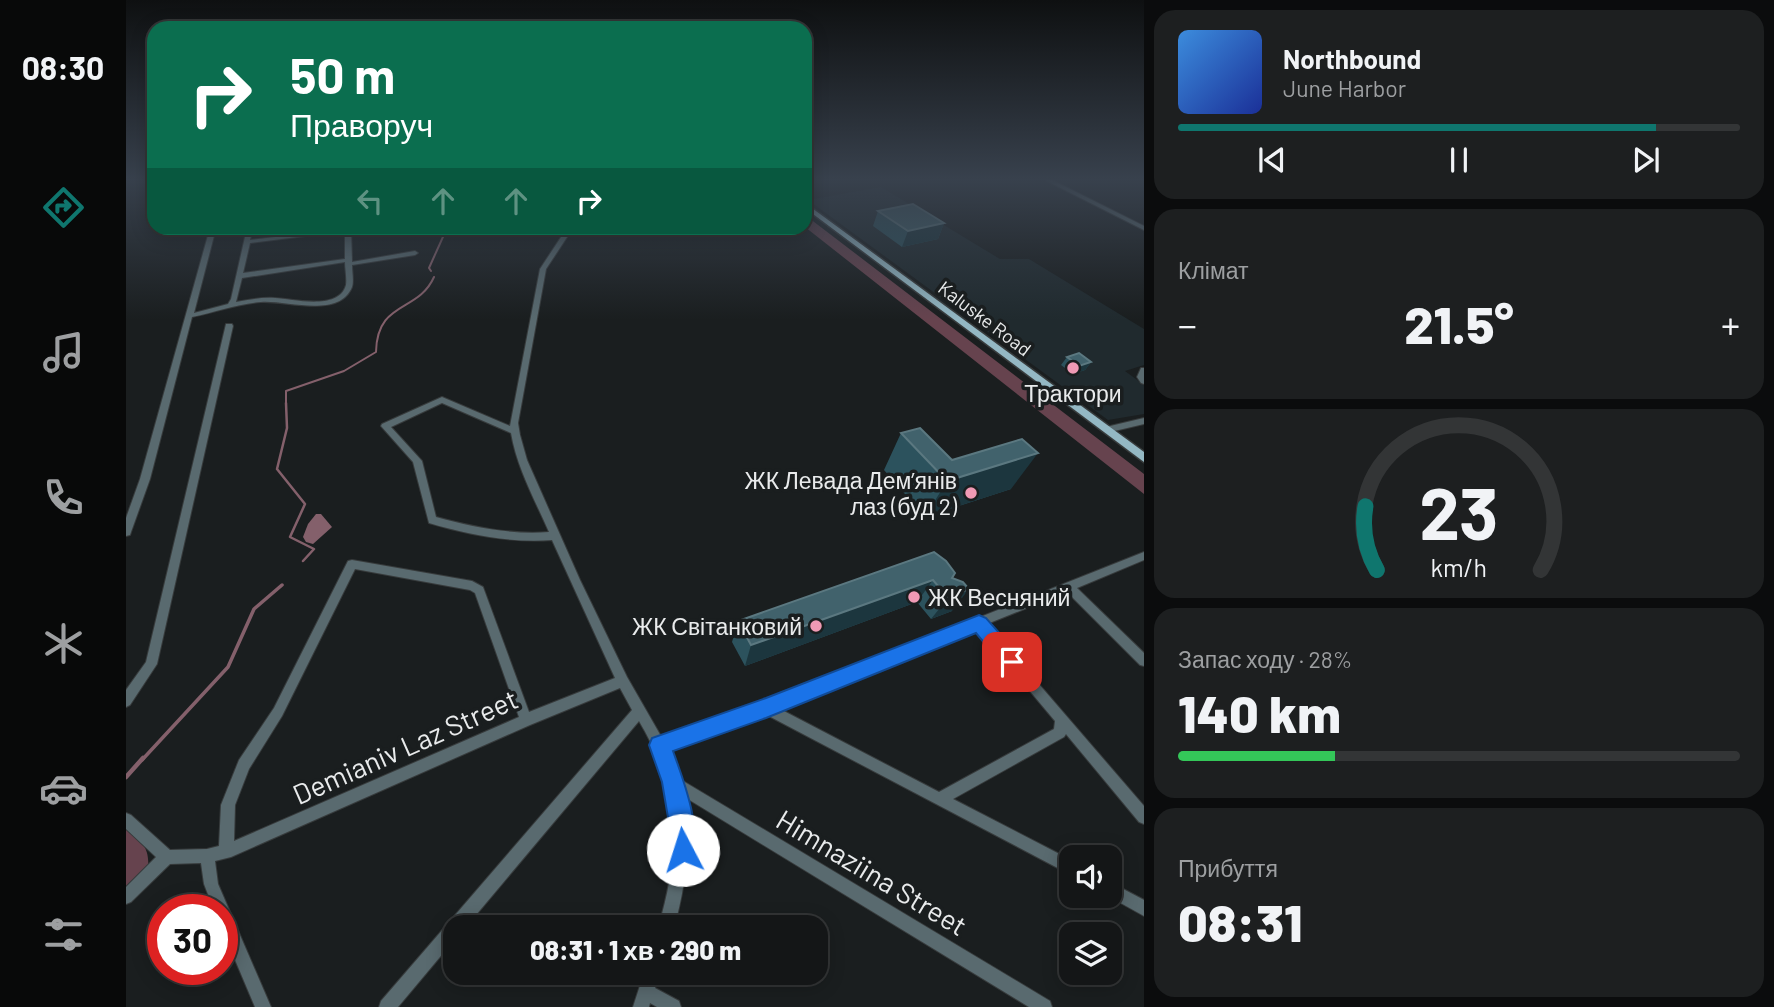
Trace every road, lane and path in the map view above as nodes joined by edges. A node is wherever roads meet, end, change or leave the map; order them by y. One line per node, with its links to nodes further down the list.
1 (833, 226): 17 (main road, Kaluske Road)
2 (211, 235): 12 (street)
3 (248, 235): 7 (street)
4 (298, 235): 7 (street)
5 (348, 235): 9 (street)
6 (565, 235): 18 (street)
7 (247, 242): 10 (street)
8 (415, 253): 9 (street)
9 (349, 262): 10 (street); 11 (street)
10 (239, 276): 11 (street)
11 (230, 307): 12 (street)
12 (189, 316): 20 (street)
13 (229, 326): 27 (street)
14 (1144, 370): 15 (street)
15 (1144, 381)
16 (1144, 421): 17 (street)
17 (1106, 430): 19 (main road, Kaluske Road)
18 (515, 431): 21 (street); 21 (street)
19 (1144, 458)
20 (126, 533)
21 (555, 536): 26 (street)
22 (1144, 556): 23 (street)
23 (1069, 587): 24 (street); 25 (street)
24 (979, 624): 28 (street); 30 (street)
25 (1144, 661)
26 (623, 681): 29 (street); 31 (street, Demianiv Laz Street)
27 (126, 701)
28 (766, 708): 32 (street); 34 (street)
29 (639, 711): 32 (street); 47 (street)
30 (1061, 719): 34 (street); 35 (street)
31 (526, 720): 37 (street, Demianiv Laz Street); 37 (street)
32 (660, 745): 33 (street)
33 (673, 782): 44 (street); 49 (street, Himnaziina Street)
34 (939, 799): 40 (street)
35 (1144, 817)
36 (126, 820): 39 (street)
37 (226, 852): 38 (street, Demianiv Laz Street)
38 (207, 856): 39 (street, Demianiv Laz Street); 46 (street)
39 (167, 857): 42 (street)
40 (1059, 862)
41 (1122, 896): 43 (street)
42 (126, 897)
43 (1144, 908)
44 (670, 915)
45 (643, 999): 48 (street)
46 (263, 1007)
47 (387, 1007)
48 (673, 1007)
49 (1044, 1007)

